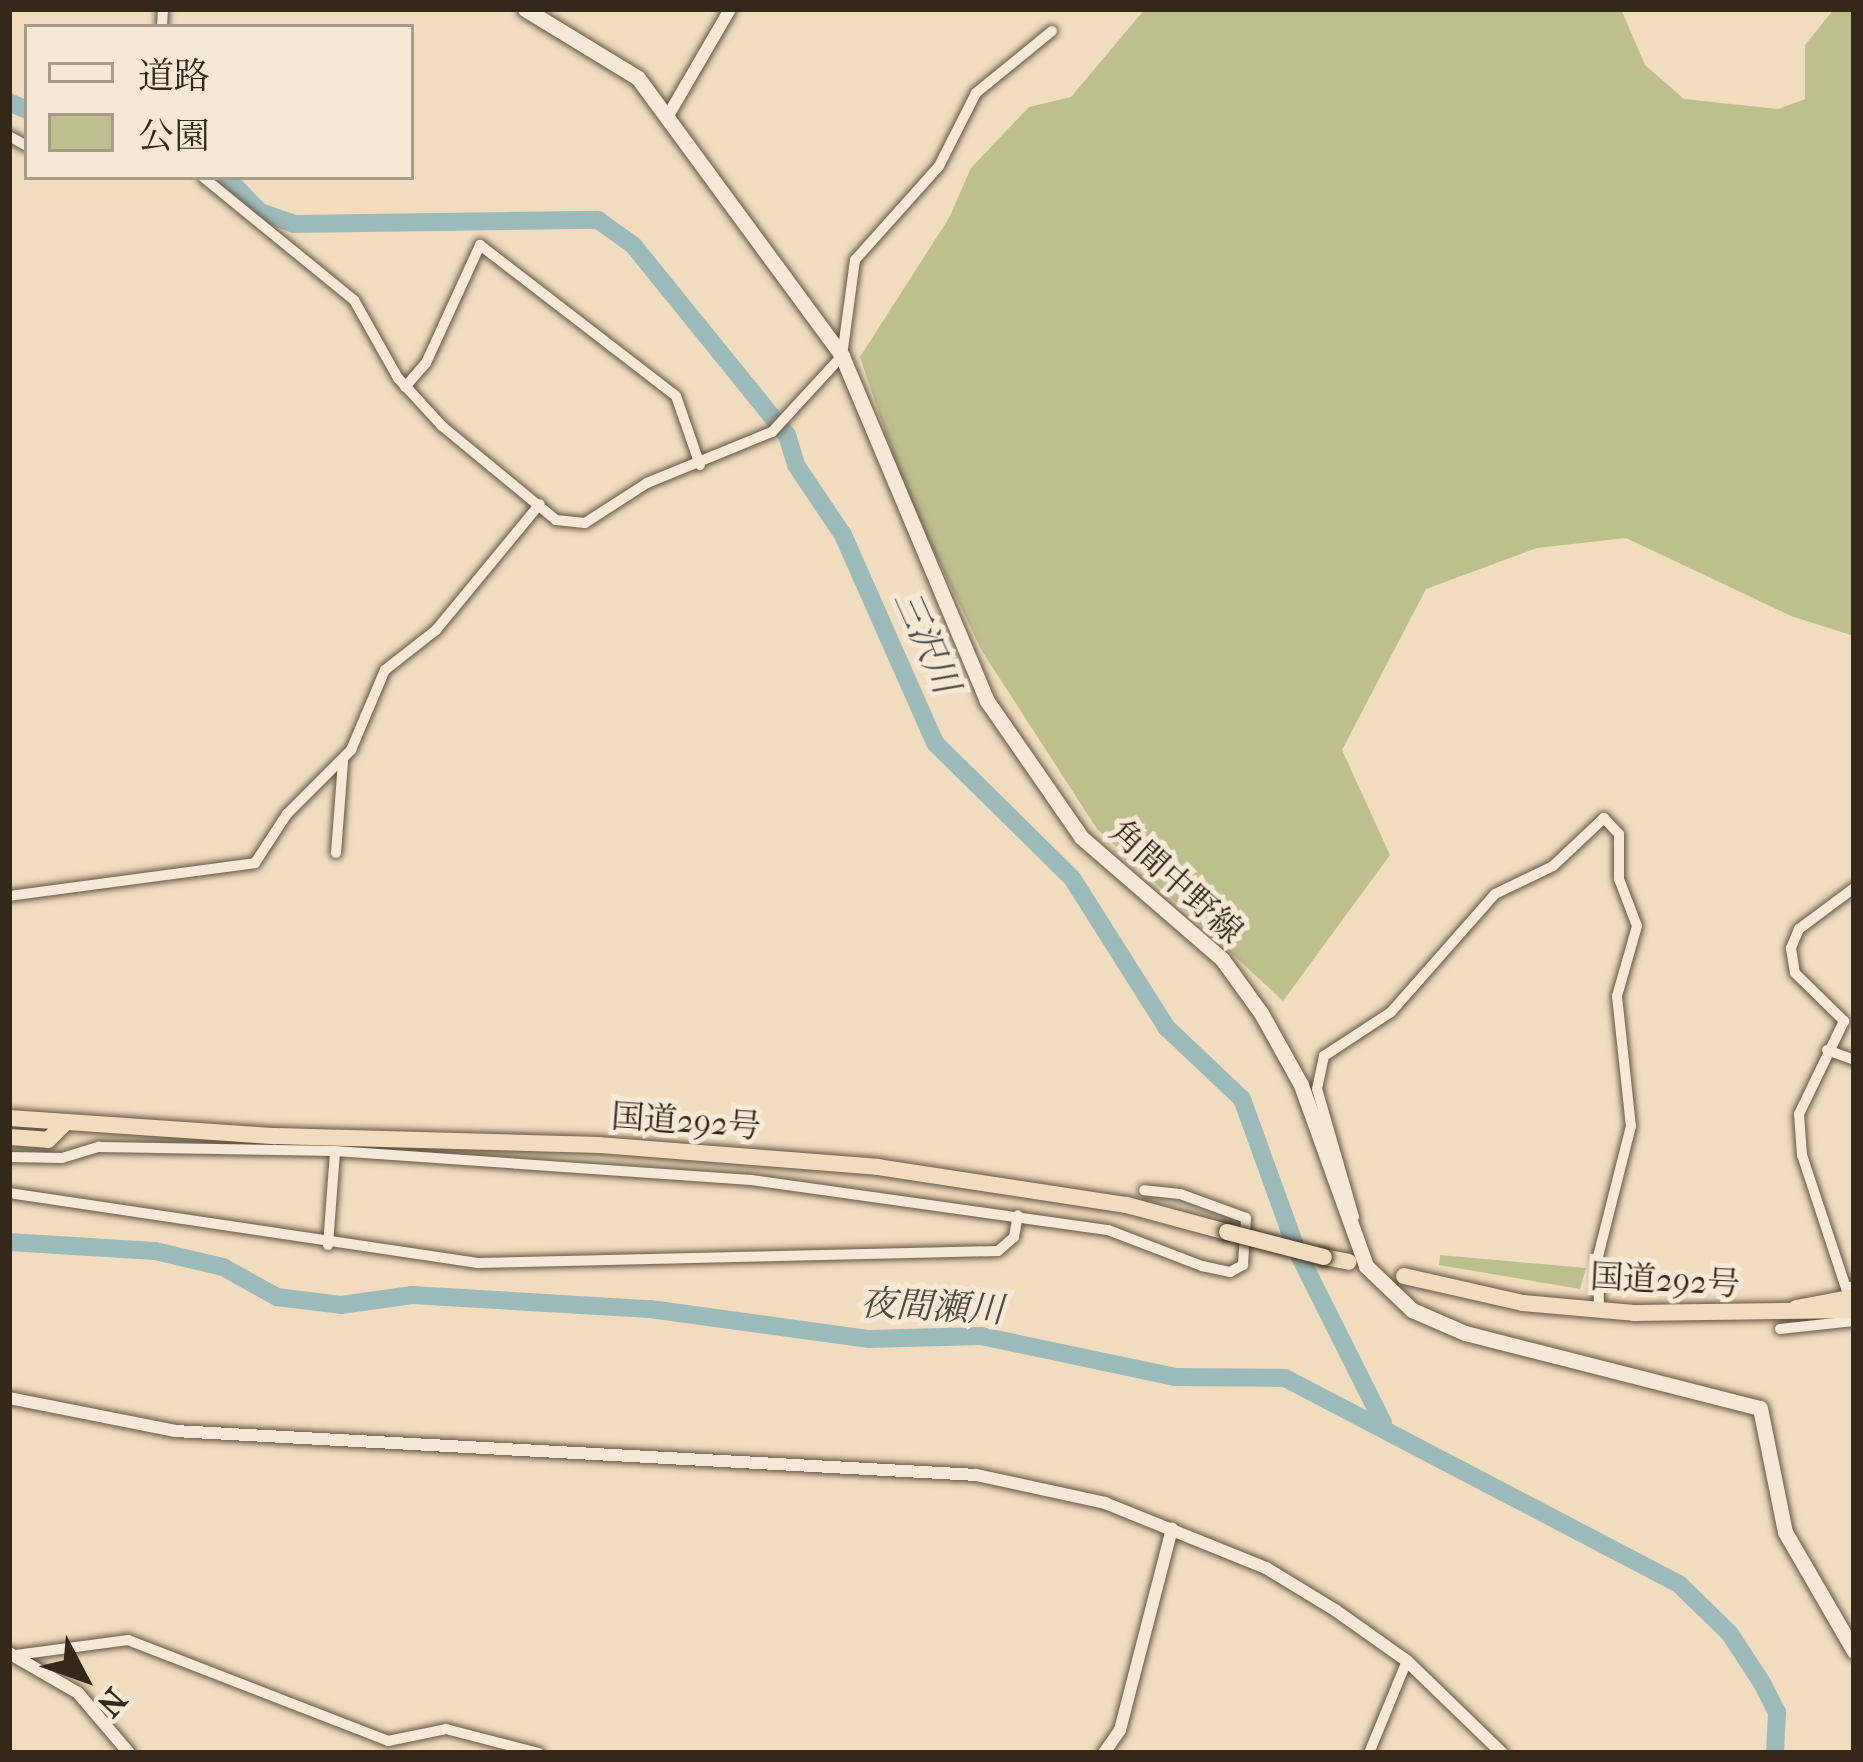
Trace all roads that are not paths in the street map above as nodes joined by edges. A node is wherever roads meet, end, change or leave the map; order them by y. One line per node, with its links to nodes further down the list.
1 (525, 9): 4 (main road, 角間中野線)
2 (730, 9): 4 (street)
3 (1052, 31): 6 (street)
4 (669, 114): 6 (main road, 角間中野線)
5 (206, 180): 7 (street)
6 (842, 356): 8 (street); 24 (main road, 角間中野線)
7 (405, 387): 8 (street); 9 (street)
8 (700, 465): 9 (street)
9 (540, 504): 10 (street)
10 (343, 760): 11 (street); 13 (street)
11 (336, 853)
12 (1854, 888): 14 (street)
13 (9, 896)
14 (1827, 1050): 15 (street); 28 (street)
15 (1854, 1060)
16 (9, 1118): 17 (highway, 国道292号)
17 (66, 1122): 18 (highway); 26 (highway, 国道292号, bridge)
18 (9, 1137)
19 (335, 1151): 20 (street); 23 (street); 25 (street)
20 (9, 1157)
21 (1144, 1190): 23 (street)
22 (9, 1193): 25 (street)
23 (1018, 1215): 25 (street)
24 (1353, 1243): 30 (street); 37 (main road, 角間中野線)
25 (328, 1245)
26 (1349, 1262)
27 (1404, 1276): 30 (highway, 国道292号)
28 (1854, 1286)
29 (1854, 1298): 32 (highway)
30 (1599, 1309): 32 (highway, 国道292号)
31 (1854, 1310): 32 (highway, 国道292号)
32 (1754, 1316)
33 (1854, 1322): 34 (street)
34 (1780, 1329)
35 (9, 1398): 36 (street)
36 (1172, 1528): 39 (street); 42 (street)
37 (1854, 1651)
38 (12, 1654): 40 (street); 41 (street)
39 (1407, 1661): 43 (street); 44 (street)
40 (129, 1753)
41 (539, 1753)
42 (1104, 1753)
43 (1370, 1753)
44 (1502, 1753)

